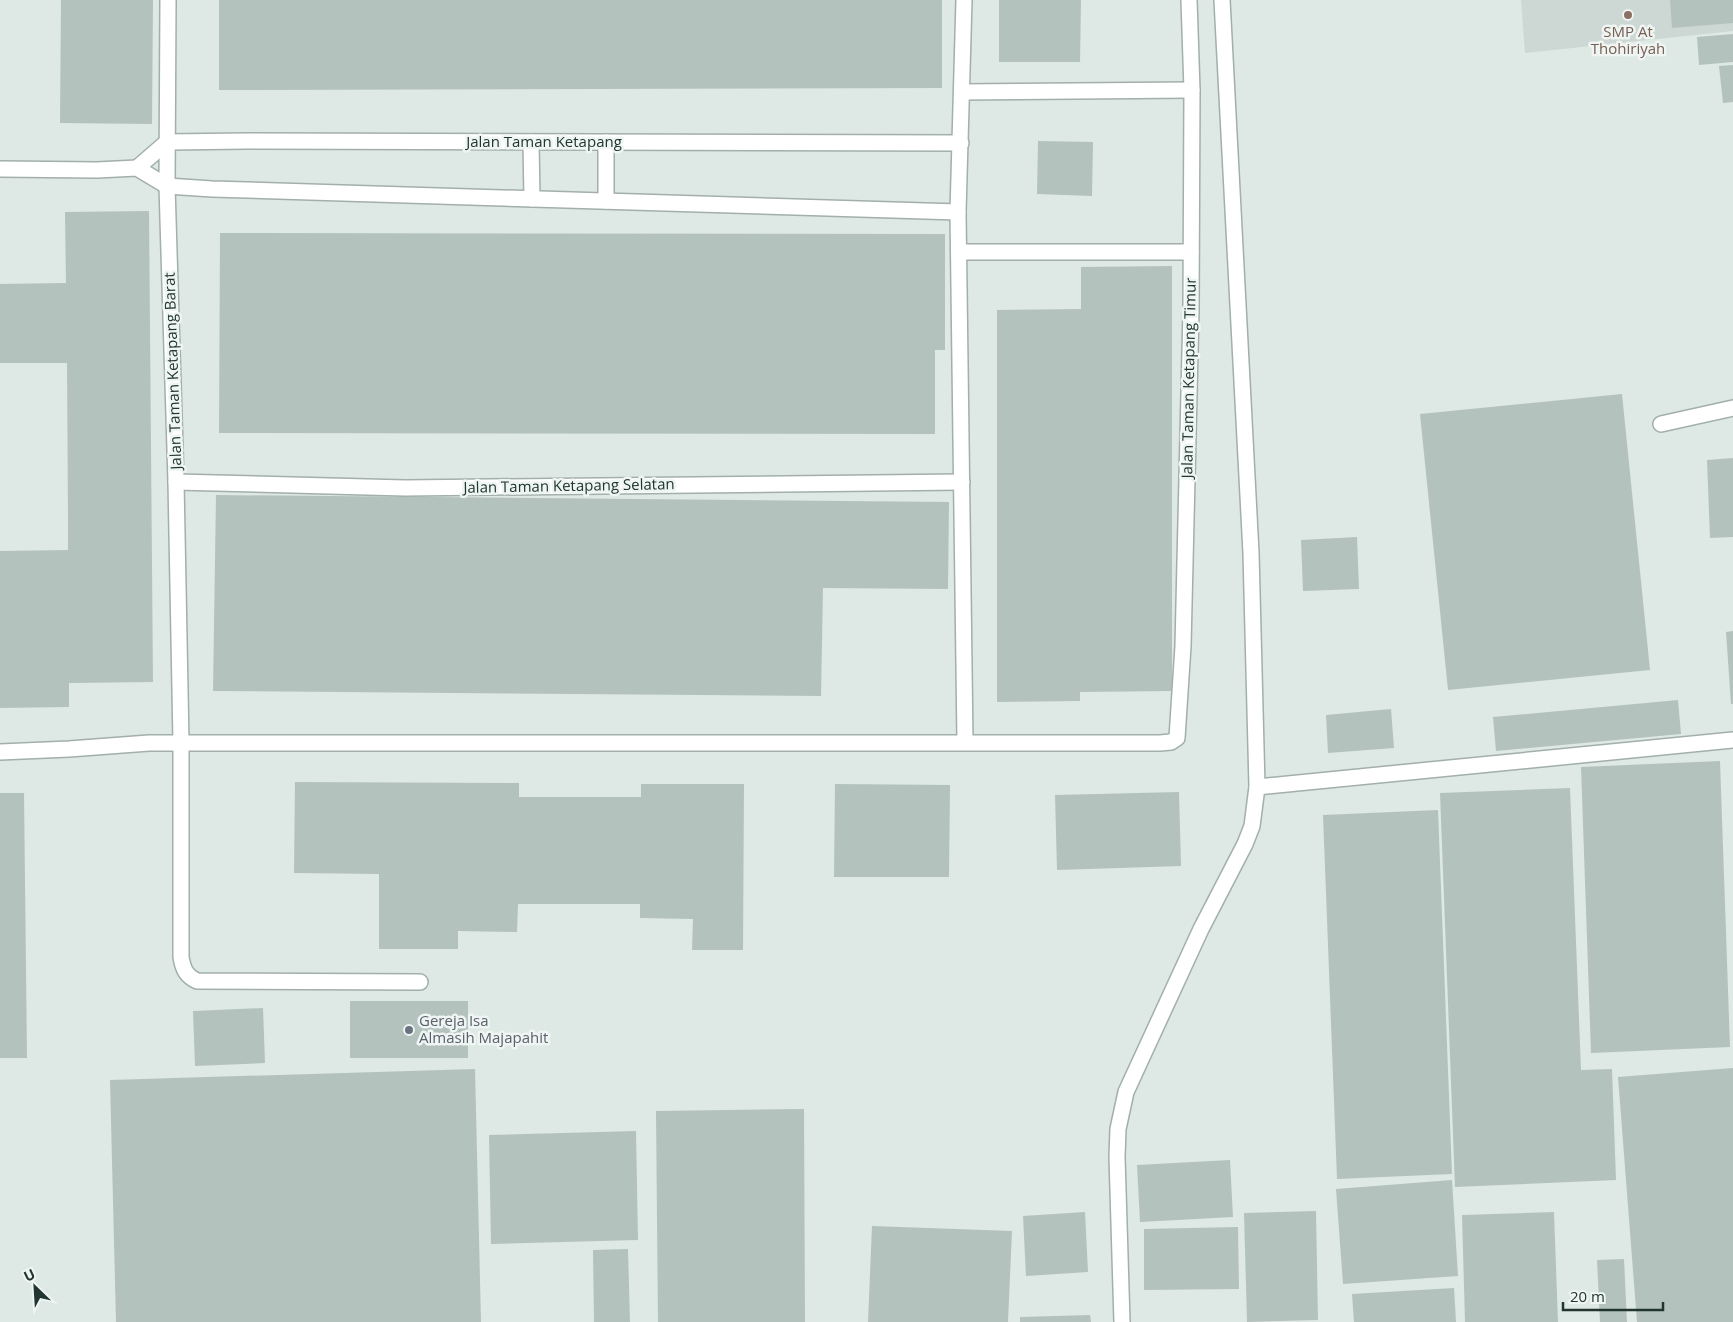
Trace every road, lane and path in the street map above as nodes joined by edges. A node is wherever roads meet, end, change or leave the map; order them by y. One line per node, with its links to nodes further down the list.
1 (168, 0): 7 (street, Jalan Taman Ketapang Barat)
2 (964, 0): 6 (street)
3 (1190, 0): 5 (street, Jalan Taman Ketapang Timur)
4 (1222, 0): 27 (street)
5 (1192, 90): 6 (street); 18 (street, Jalan Taman Ketapang Timur)
6 (962, 92): 10 (street)
7 (167, 142): 8 (street, Jalan Taman Ketapang); 11 (street); 13 (street, Jalan Taman Ketapang Barat)
8 (531, 142): 9 (street, Jalan Taman Ketapang); 14 (street)
9 (606, 142): 10 (street, Jalan Taman Ketapang); 15 (street)
10 (961, 143): 16 (street)
11 (137, 168): 12 (street); 13 (street)
12 (0, 169)
13 (167, 186): 14 (street); 21 (street, Jalan Taman Ketapang Barat)
14 (532, 199): 15 (street)
15 (606, 201): 16 (street)
16 (958, 212): 17 (street)
17 (959, 252): 18 (street); 22 (street)
18 (1191, 252): 25 (street, Jalan Taman Ketapang Timur)
19 (1733, 408): 20 (street)
20 (1661, 424)
21 (176, 482): 22 (street, Jalan Taman Ketapang Selatan); 24 (street, Jalan Taman Ketapang Barat)
22 (962, 482): 25 (street)
23 (1733, 740): 27 (street)
24 (181, 742): 25 (street); 26 (street); 28 (street, Jalan Taman Ketapang Barat)
25 (965, 742)
26 (0, 752)
27 (1257, 787): 29 (street)
28 (420, 982)
29 (1122, 1322)

